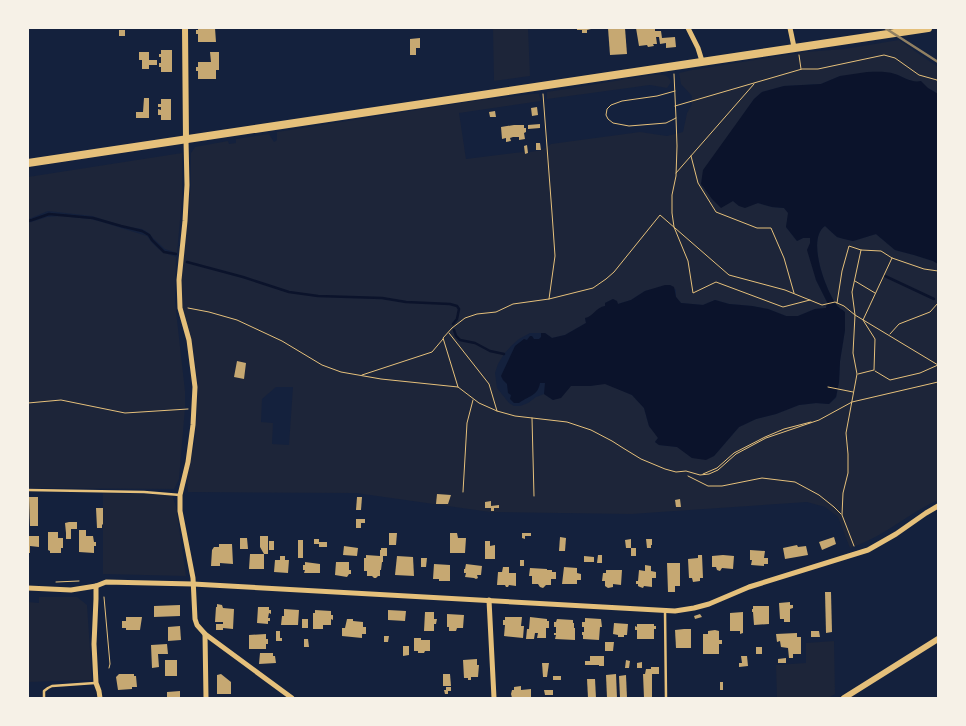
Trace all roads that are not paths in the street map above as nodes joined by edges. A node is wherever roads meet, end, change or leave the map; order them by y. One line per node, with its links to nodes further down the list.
1 (185, 28): 7 (street)
2 (688, 28): 6 (street)
3 (790, 28): 5 (street)
4 (928, 28): 5 (main road)
5 (796, 47): 6 (main road)
6 (702, 61): 7 (main road)
7 (186, 140): 8 (main road); 10 (street)
8 (28, 163)
9 (28, 490): 10 (lane)
10 (180, 495): 12 (street)
11 (938, 506): 16 (street)
12 (193, 584): 13 (street); 15 (street); 17 (street)
13 (96, 586): 14 (street); 19 (street)
14 (28, 588)
15 (489, 600): 16 (street); 24 (street)
16 (665, 610): 25 (lane)
17 (205, 634): 22 (street); 23 (street)
18 (938, 639): 26 (street)
19 (96, 683): 20 (lane); 21 (street)
20 (44, 698)
21 (100, 698)
22 (206, 698)
23 (292, 698)
24 (494, 698)
25 (666, 698)
26 (844, 698)

